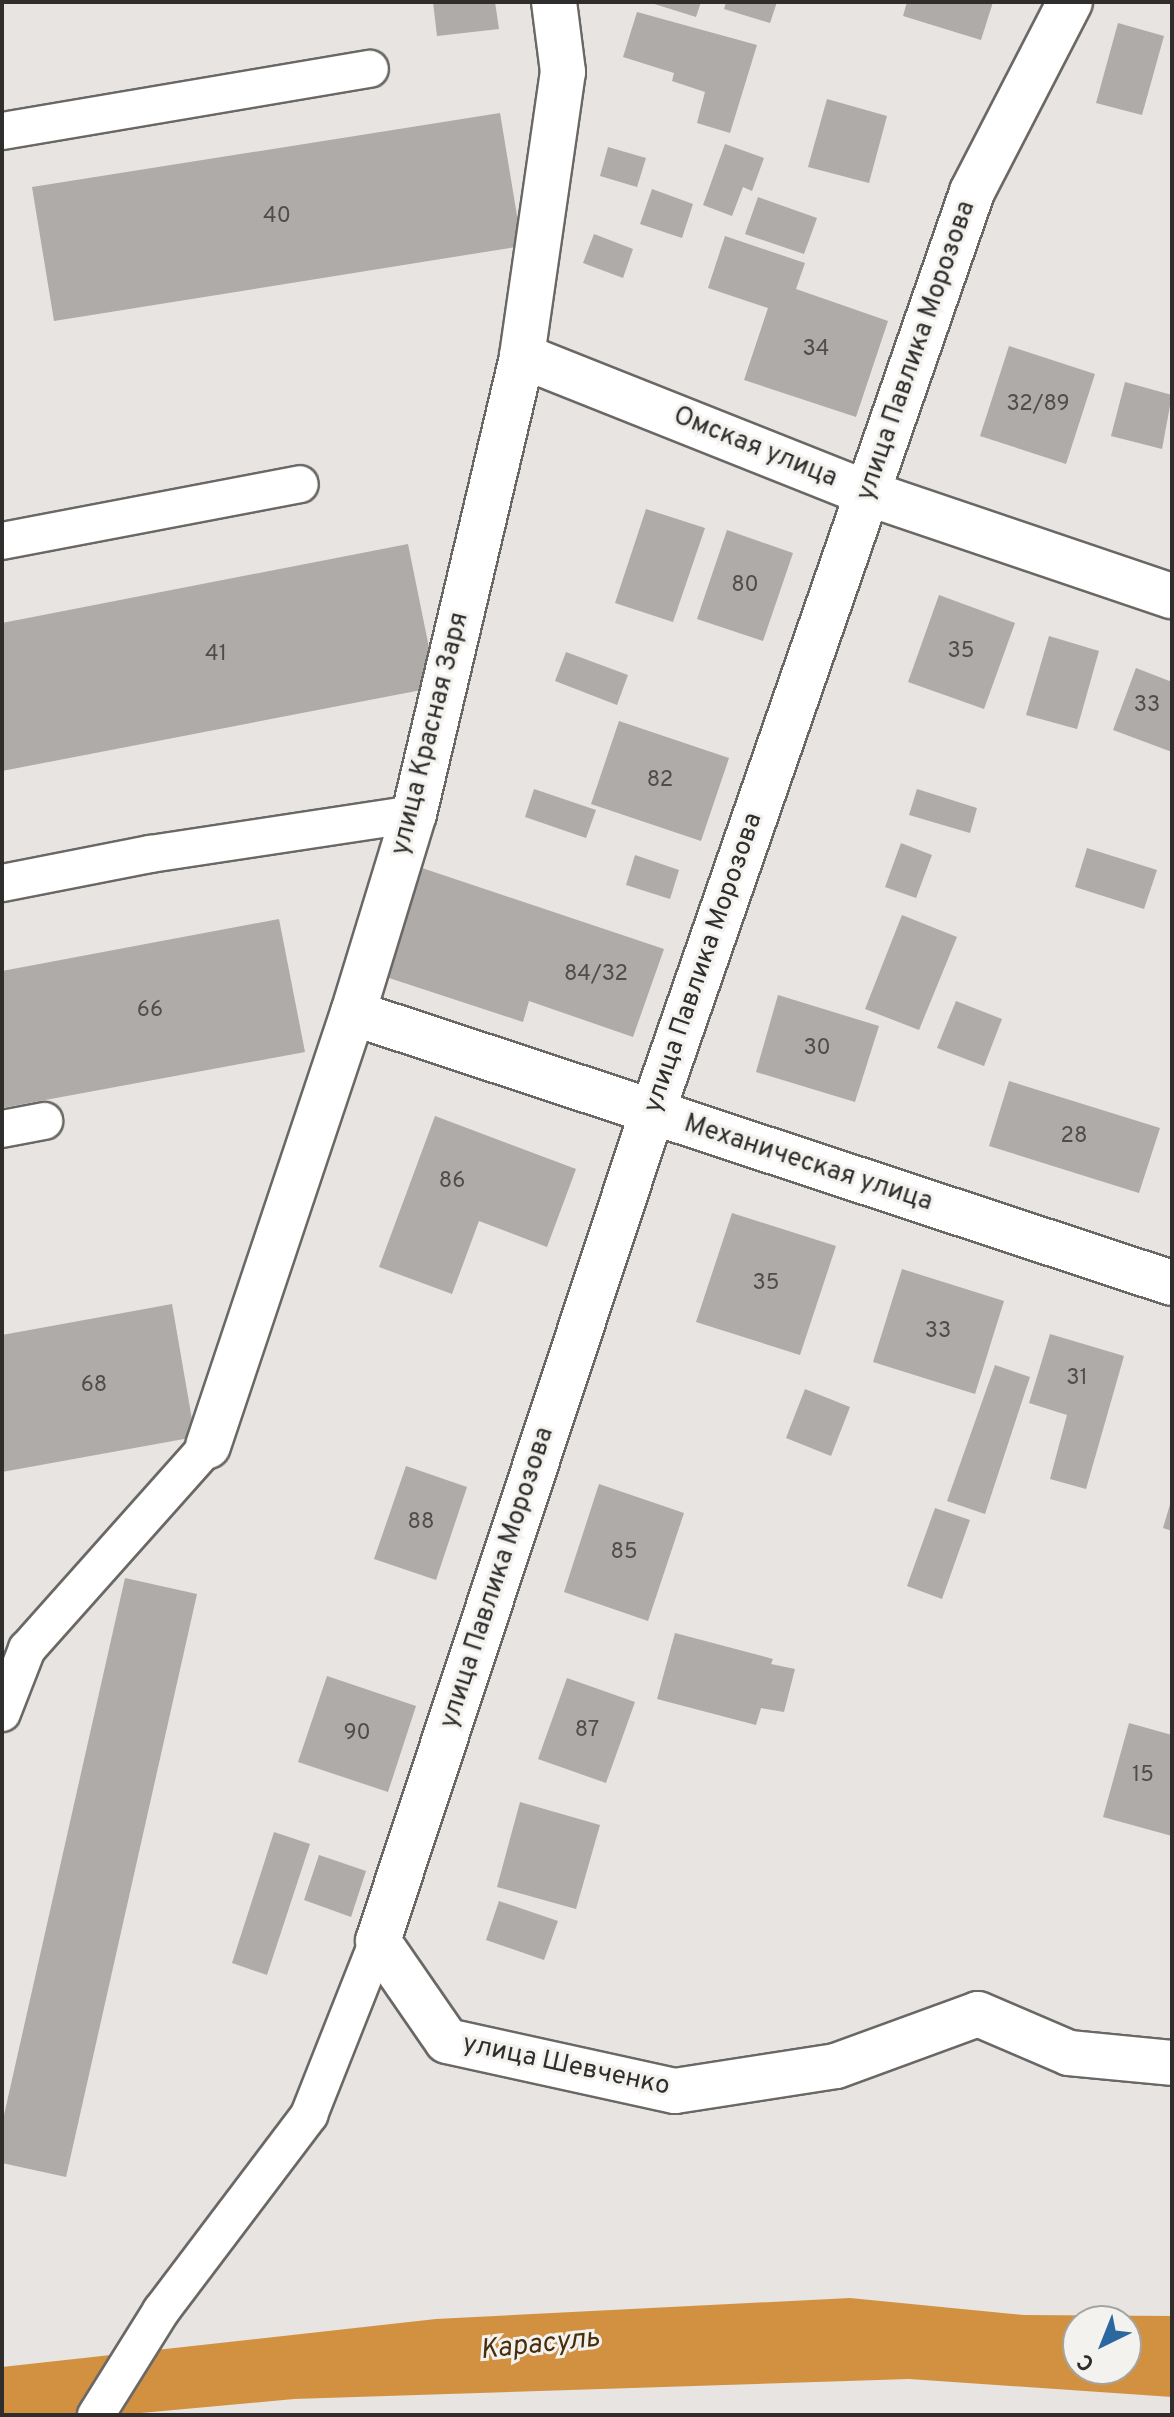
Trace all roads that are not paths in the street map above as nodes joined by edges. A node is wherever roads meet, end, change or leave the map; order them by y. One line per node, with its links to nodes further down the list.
1 (554, 2): 5 (street, улица Красная Заря)
2 (1070, 2): 7 (street, улица Павлика Морозова)
3 (370, 69): 4 (lane)
4 (2, 131)
5 (522, 356): 7 (street, Омская улица); 10 (street, улица Красная Заря)
6 (300, 484): 8 (lane)
7 (867, 493): 9 (street, Омская улица); 13 (street, улица Павлика Морозова)
8 (2, 541)
9 (1172, 596)
10 (414, 814): 11 (lane); 12 (street, улица Красная Заря)
11 (2, 883)
12 (353, 1013): 13 (street, Механическая улица); 17 (street, улица Красная Заря)
13 (652, 1113): 16 (street, Механическая улица); 20 (street, улица Павлика Морозова)
14 (44, 1121): 15 (lane)
15 (2, 1129)
16 (1172, 1283)
17 (208, 1446): 18 (lane)
18 (14, 1645): 19 (lane)
19 (2, 1713)
20 (378, 1941): 21 (street, улица Шевченко); 22 (lane)
21 (1172, 2063)
22 (96, 2415)

